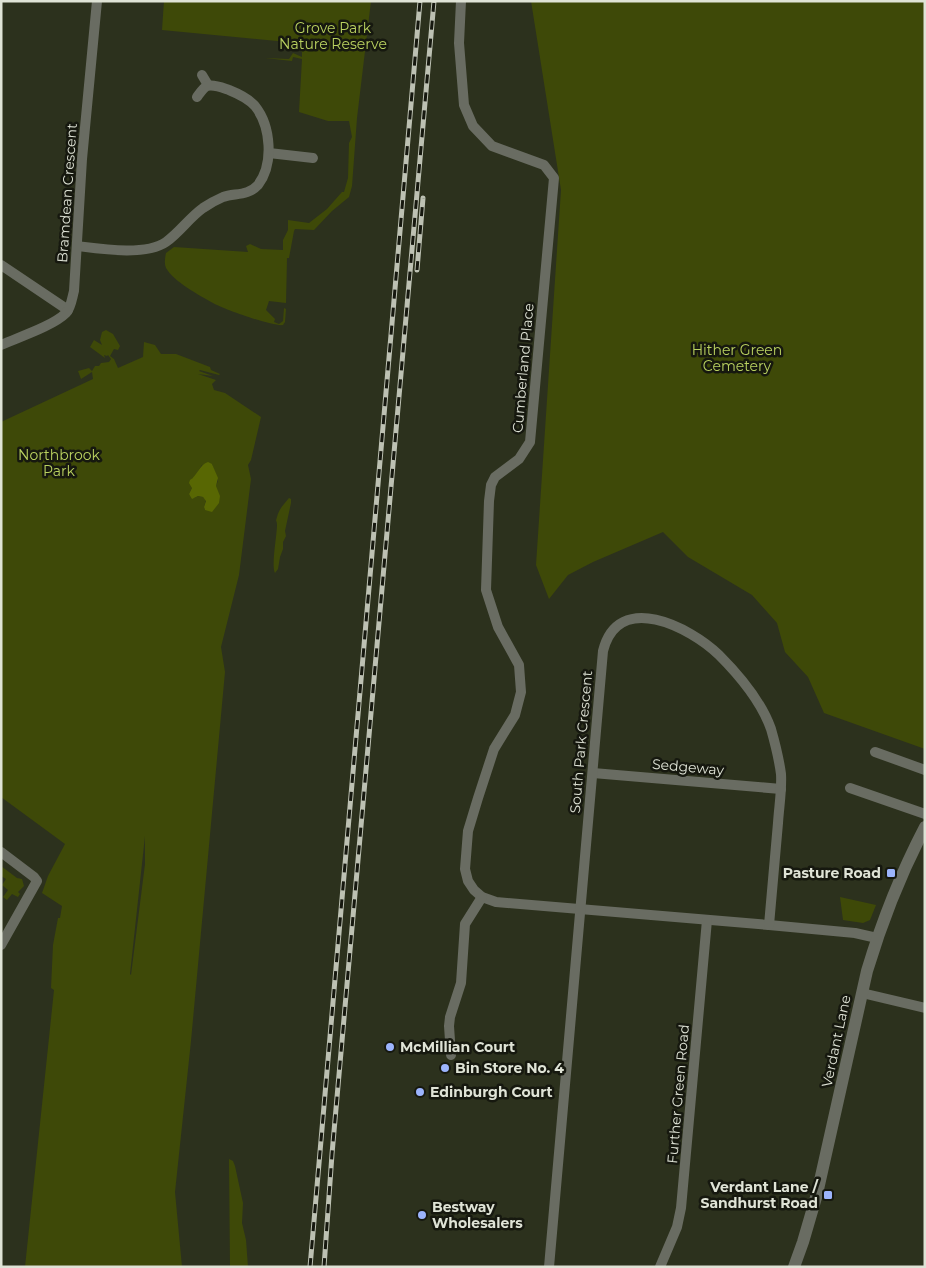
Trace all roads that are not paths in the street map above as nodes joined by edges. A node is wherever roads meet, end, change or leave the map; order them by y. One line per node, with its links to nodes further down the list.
1 (97, 1): 8 (street, Bramdean Crescent)
2 (461, 1): 20 (street, Cumberland Place)
3 (202, 75): 4 (street)
4 (208, 85): 5 (street); 6 (street)
5 (197, 97)
6 (269, 153): 7 (street); 8 (street)
7 (312, 158)
8 (77, 246): 10 (street, Bramdean Crescent)
9 (1, 265): 10 (street)
10 (68, 310): 11 (street)
11 (1, 345)
12 (875, 752): 13 (street)
13 (925, 770)
14 (593, 773): 16 (street, Sedgeway); 16 (street, South Park Crescent); 21 (street, South Park Crescent)
15 (850, 788): 17 (street)
16 (781, 789): 23 (street, South Park Crescent)
17 (925, 814)
18 (925, 827): 24 (street, Verdant Lane)
19 (1, 852): 25 (street)
20 (482, 897): 21 (street); 28 (street)
21 (580, 909): 22 (street); 29 (street, South Park Crescent)
22 (707, 920): 23 (street); 30 (street, Further Green Road)
23 (769, 925): 24 (street)
24 (877, 938): 26 (street, Verdant Lane)
25 (1, 944)
26 (862, 993): 27 (street); 31 (street, Verdant Lane)
27 (925, 1008)
28 (451, 1055)
29 (549, 1267)
30 (660, 1267)
31 (794, 1267)

